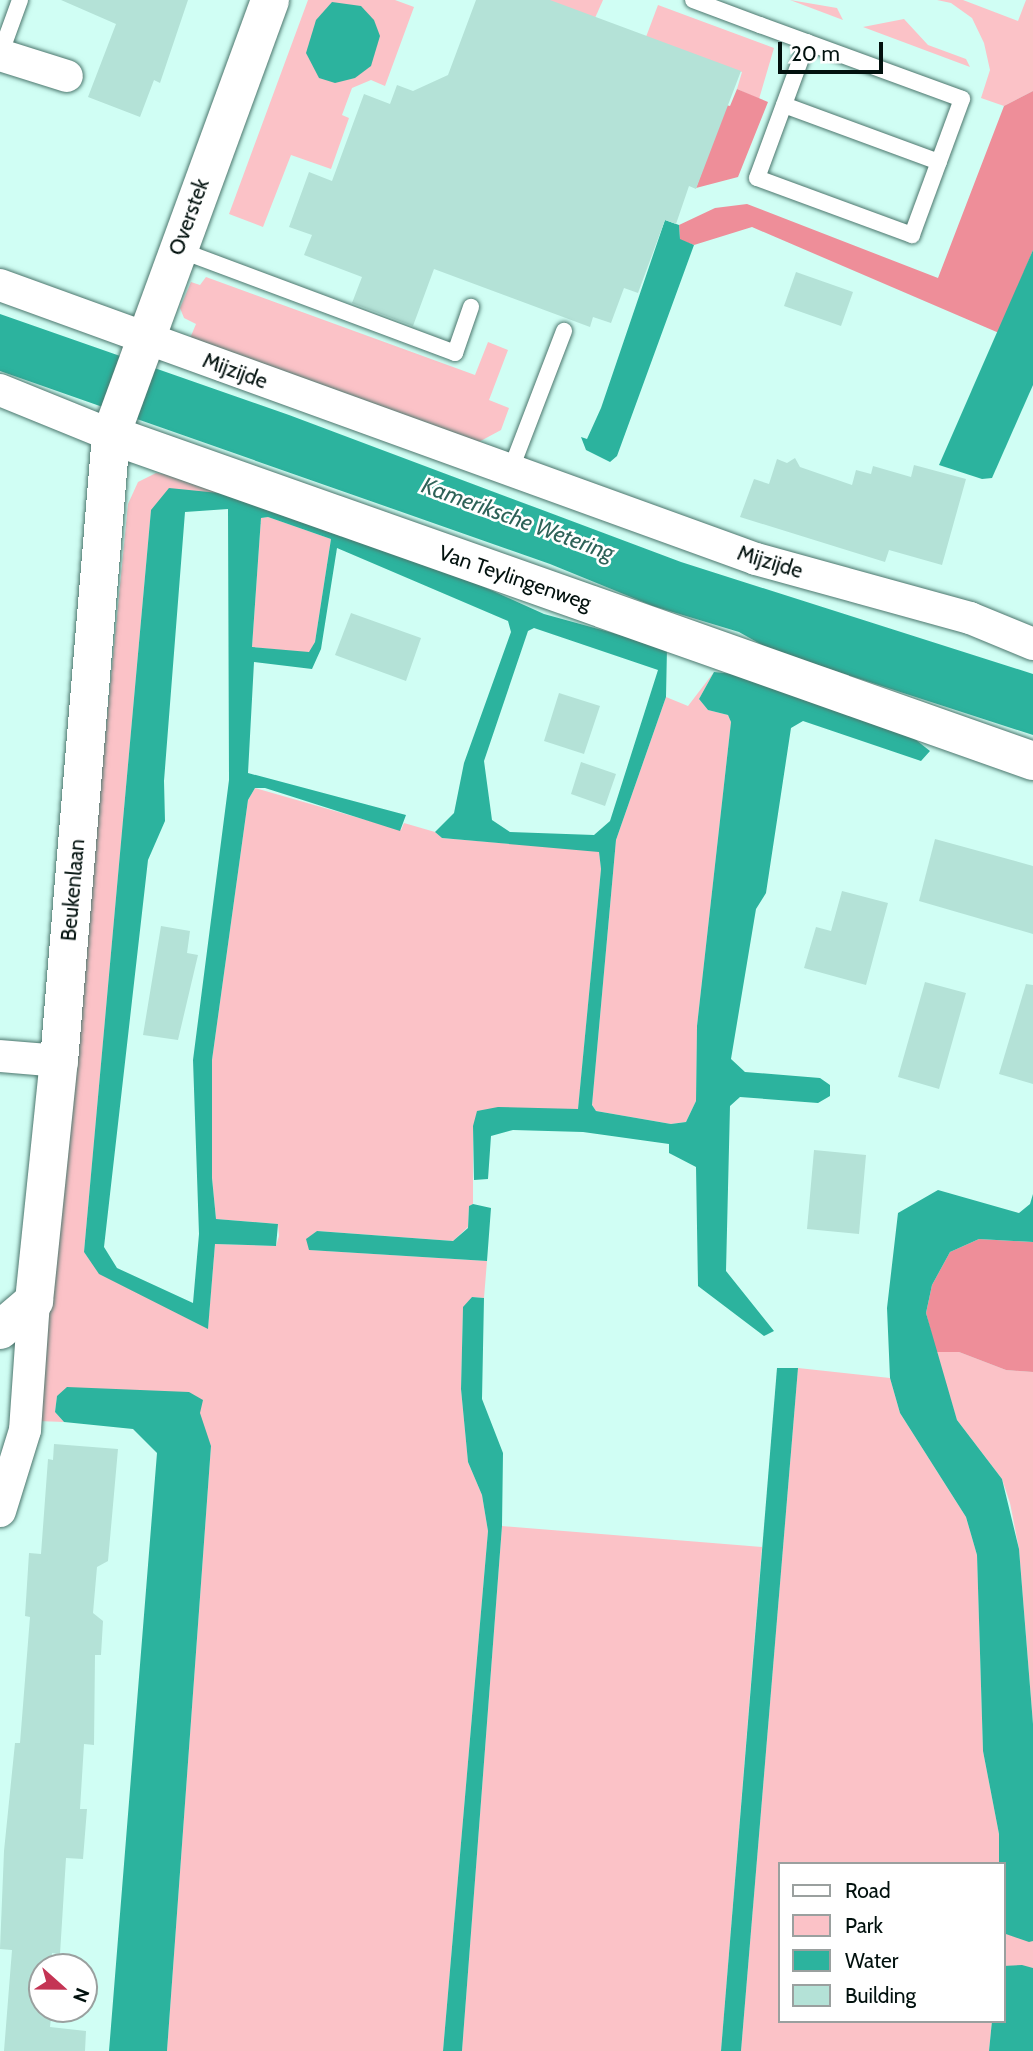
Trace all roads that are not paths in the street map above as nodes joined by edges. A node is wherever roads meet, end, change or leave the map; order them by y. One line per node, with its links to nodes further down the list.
1 (20, 0): 5 (lane)
2 (270, 0): 9 (street, Overstek)
3 (693, 0): 4 (lane)
4 (807, 42): 7 (lane); 8 (lane)
5 (0, 55): 6 (street)
6 (67, 76)
7 (784, 104): 8 (lane); 8 (lane)
8 (939, 162)
9 (177, 249): 11 (lane); 13 (street, Overstek)
10 (0, 285): 13 (street, Mijzijde)
11 (471, 307)
12 (564, 331): 16 (lane)
13 (143, 345): 15 (street, Overstek); 16 (street, Mijzijde)
14 (0, 390): 15 (street, Van Teylingenweg)
15 (113, 427): 18 (street, Van Teylingenweg); 20 (street, Beukenlaan)
16 (511, 469): 17 (street, Mijzijde)
17 (1033, 644)
18 (1033, 761)
19 (0, 1056): 20 (street)
20 (59, 1061): 21 (street, Beukenlaan)
21 (34, 1301): 22 (street); 23 (street)
22 (0, 1330)
23 (0, 1511)

